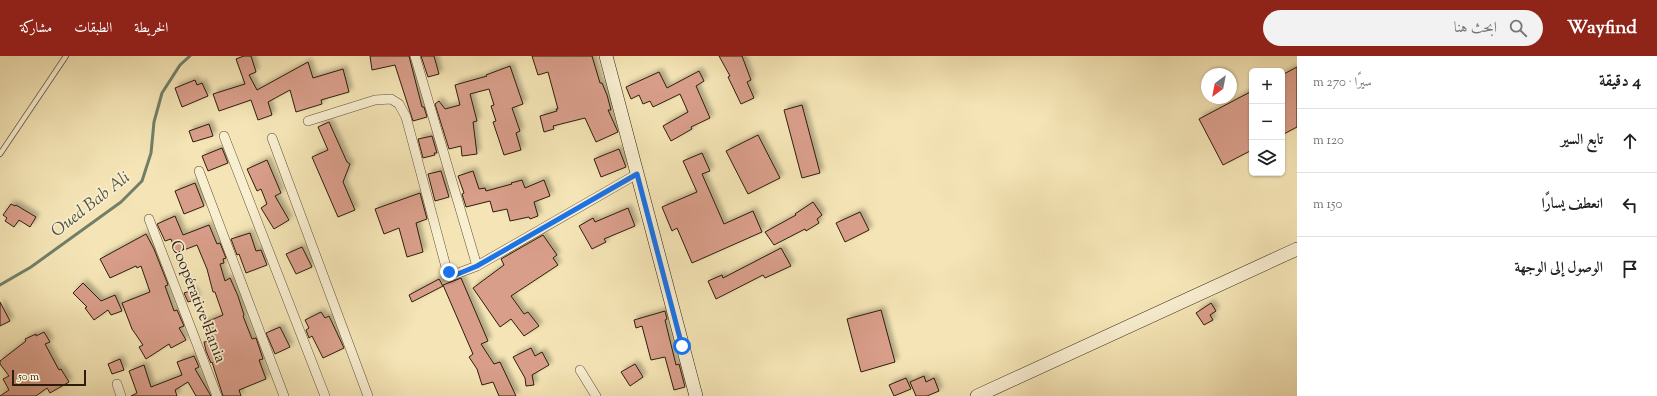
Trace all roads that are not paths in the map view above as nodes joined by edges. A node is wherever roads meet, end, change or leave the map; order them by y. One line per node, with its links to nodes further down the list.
1 (66, 56): 7 (lane)
2 (415, 56): 12 (street)
3 (606, 56): 9 (street)
4 (308, 121): 12 (street)
5 (224, 136): 18 (street)
6 (272, 138): 19 (street)
7 (0, 154)
8 (199, 171): 17 (street)
9 (637, 174): 12 (street); 21 (street)
10 (149, 219): 16 (street, Coopérative Hania)
11 (1297, 249): 22 (street)
12 (477, 266)
13 (580, 370): 20 (street)
14 (117, 384): 15 (street)
15 (121, 396)
16 (217, 396)
17 (284, 396)
18 (325, 396)
19 (368, 396)
20 (596, 396)
21 (696, 396)
22 (977, 396)

